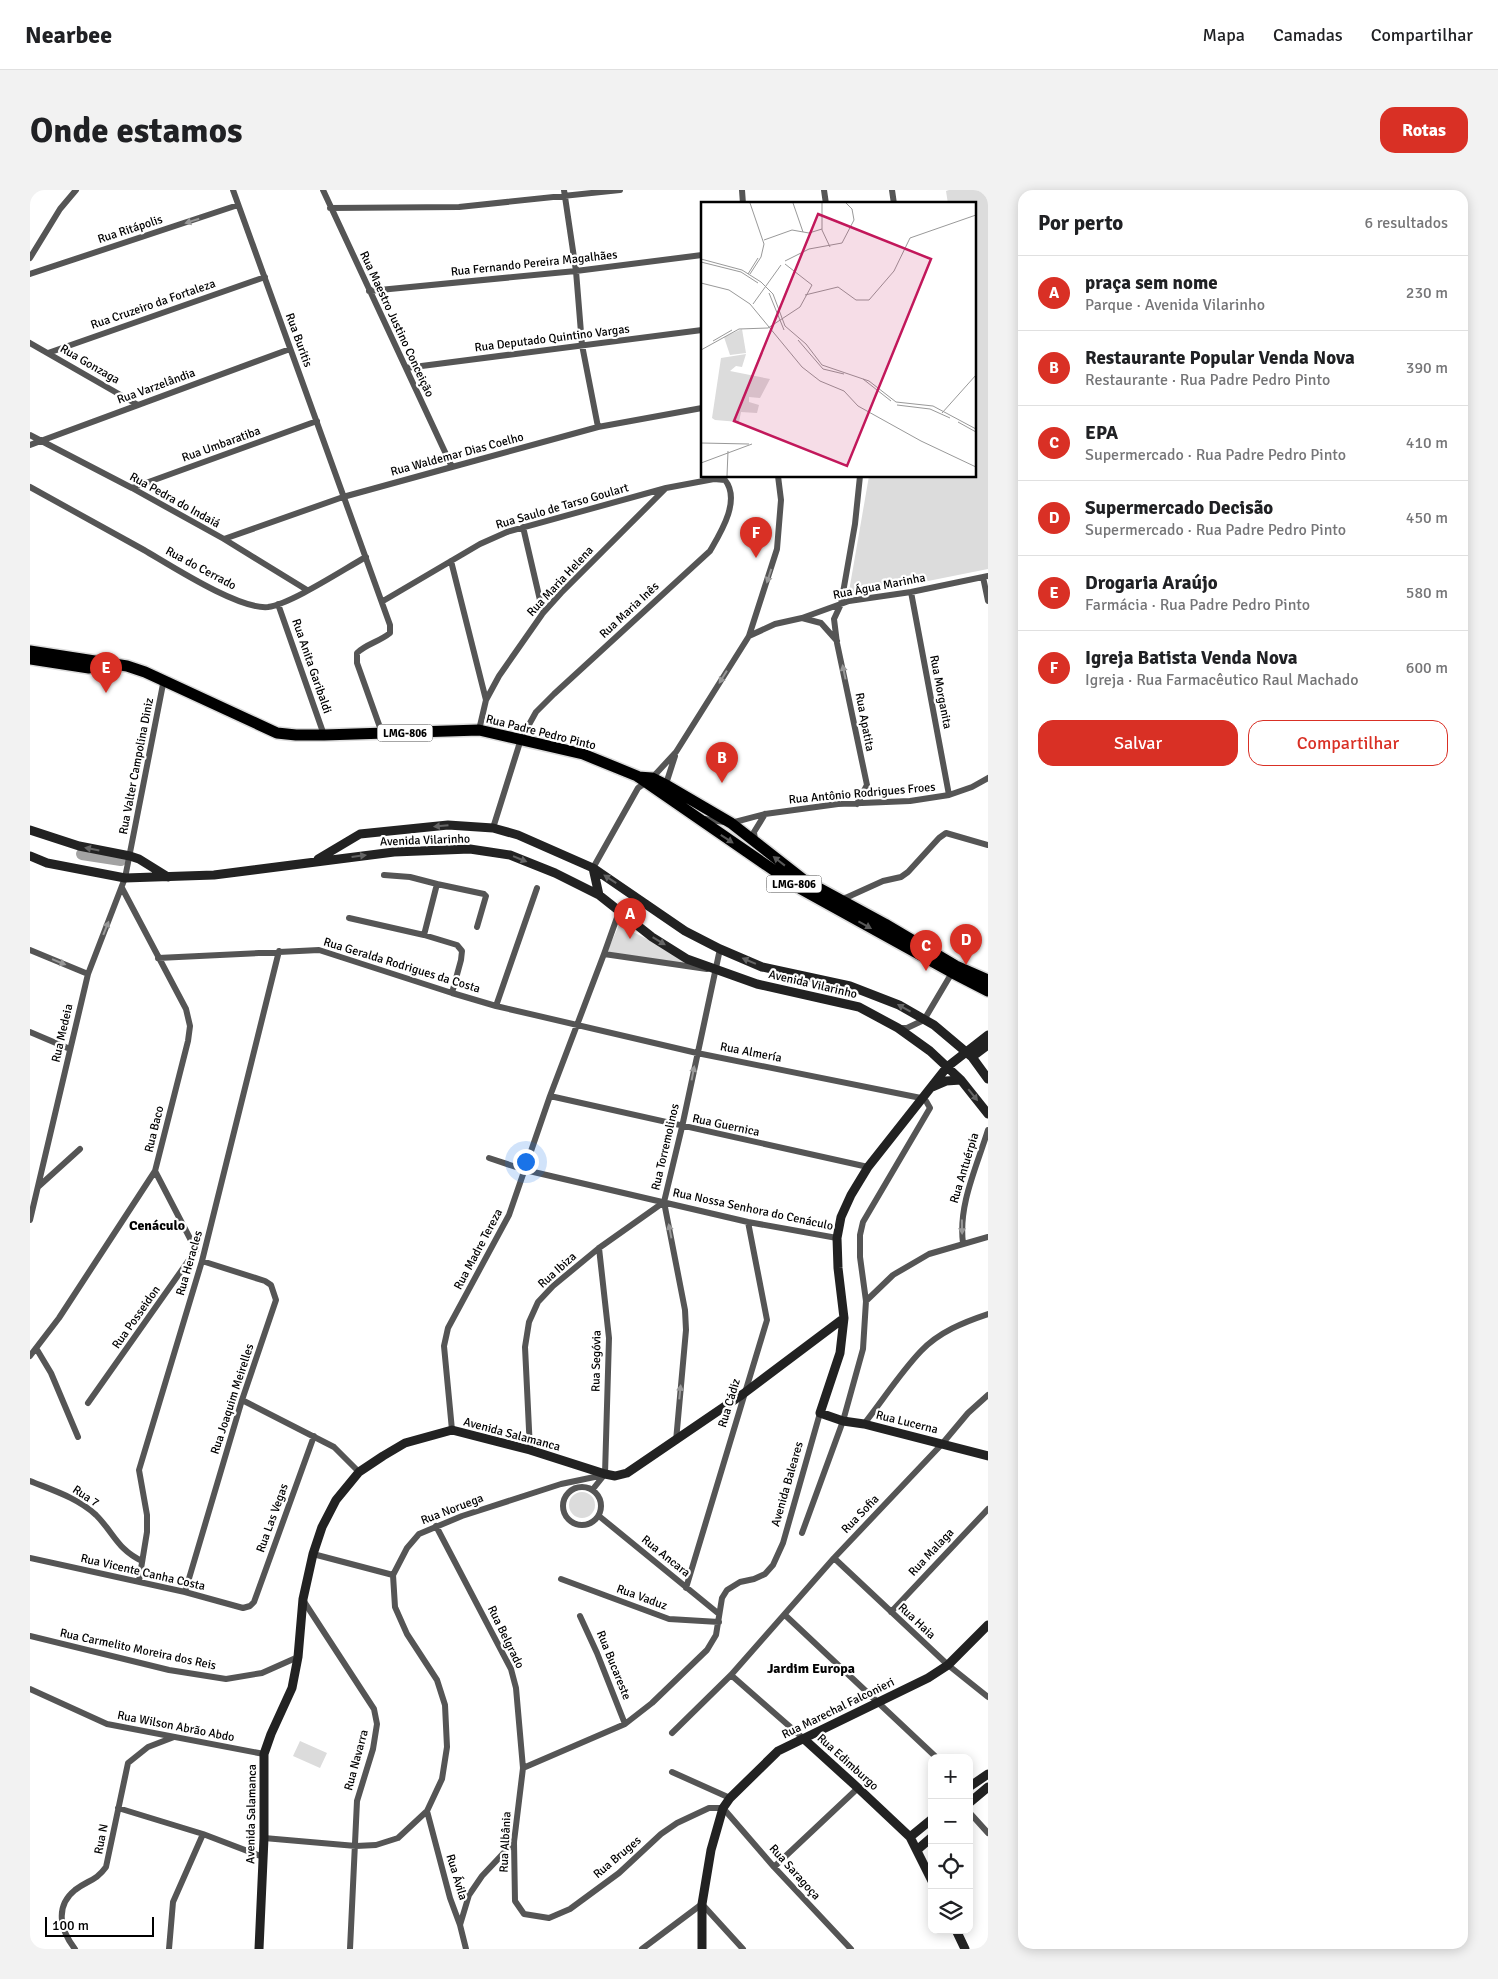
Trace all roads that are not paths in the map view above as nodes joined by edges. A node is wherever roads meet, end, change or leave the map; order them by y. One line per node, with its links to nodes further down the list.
1 (76, 190): 9 (street)
2 (233, 190): 6 (street, Rua Buritis)
3 (323, 190): 7 (street, Rua Maestro Justino Conceição)
4 (620, 190): 5 (street)
5 (564, 193): 7 (street); 10 (street)
6 (238, 205): 11 (street, Rua Ritápolis, one-way to 11); 12 (street, Rua Buritis)
7 (330, 208): 13 (street, Rua Maestro Justino Conceição)
8 (701, 255): 10 (street, Rua Fernando Pereira Magalhães)
9 (30, 258)
10 (576, 271): 13 (street, Rua Fernando Pereira Magalhães); 16 (street)
11 (30, 274)
12 (265, 277): 17 (street, Rua Buritis); 18 (street, Rua Cruzeiro da Fortaleza)
13 (369, 291): 19 (street, Rua Maestro Justino Conceição)
14 (701, 330): 16 (street, Rua Deputado Quintino Vargas)
15 (30, 343): 18 (street, Rua Gonzaga)
16 (582, 345): 19 (street, Rua Deputado Quintino Vargas); 23 (street)
17 (290, 348): 20 (street, Rua Varzelândia); 22 (street, Rua Buritis)
18 (48, 353): 20 (street, Rua Gonzaga)
19 (406, 368): 27 (street, Rua Maestro Justino Conceição)
20 (138, 405): 25 (street, Rua Varzelândia)
21 (701, 408): 23 (street, Rua Waldemar Dias Coelho)
22 (317, 420): 32 (street, Rua Umbaratiba); 34 (street, Rua Buritis)
23 (598, 428): 27 (street, Rua Waldemar Dias Coelho)
24 (30, 435): 25 (street, Rua Pedra do Indaiá)
25 (40, 441): 26 (street, Rua Varzelândia); 32 (street, Rua Pedra do Indaiá)
26 (30, 445)
27 (452, 467): 34 (street, Rua Waldemar Dias Coelho)
28 (778, 478): 48 (street, one-way to 48)
29 (860, 478): 45 (street, Rua Apatita)
30 (730, 486): 33 (street, Rua Saulo de Tarso Goulart); 57 (street, Rua Maria Inês)
31 (30, 487): 44 (street, Rua do Cerrado)
32 (132, 488): 36 (street, Rua Pedra do Indaiá)
33 (666, 488): 35 (street, Rua Saulo de Tarso Goulart); 46 (street, Rua Maria Helena)
34 (343, 497): 36 (street, Rua Waldemar Dias Coelho); 37 (street, Rua Buritis)
35 (523, 527): 38 (street, Rua Saulo de Tarso Goulart); 46 (street)
36 (224, 539): 40 (street, Rua Pedra do Indaiá)
37 (366, 557): 40 (street, Rua do Cerrado); 43 (street, Rua Buritis)
38 (451, 561): 43 (street, Rua Saulo de Tarso Goulart); 53 (street)
39 (985, 576): 41 (street, Rua Água Marinha); 42 (street)
40 (307, 590): 44 (street, Rua do Cerrado)
41 (911, 592): 45 (street, Rua Água Marinha); 62 (street, Rua Morganita)
42 (988, 600)
43 (383, 602): 55 (street, Rua Buritis)
44 (278, 604): 56 (street, Rua Anita Garibaldi)
45 (841, 604): 47 (street, Rua Água Marinha); 49 (street, Rua Apatita)
46 (543, 613): 53 (street, Rua Maria Helena)
47 (802, 618): 48 (street, Rua Água Marinha); 49 (street, Rua Apatita)
48 (749, 636): 58 (street, one-way to 58)
49 (837, 642): 63 (street, Rua Apatita, one-way to 49)
50 (30, 651): 52 (highway, Rua Padre Pedro Pinto / LMG-806)
51 (30, 659): 52 (highway, Rua Padre Pedro Pinto / LMG-806)
52 (164, 682): 56 (highway, Rua Padre Pedro Pinto / LMG-806); 72 (street, Rua Valter Campolina Diniz)
53 (486, 700): 54 (street, Rua Maria Helena)
54 (479, 730): 55 (highway, Rua Padre Pedro Pinto / LMG-806); 57 (highway, Rua Padre Pedro Pinto / LMG-806)
55 (382, 733): 56 (highway, Rua Padre Pedro Pinto / LMG-806)
56 (324, 735)
57 (522, 739): 60 (highway, Rua Padre Pedro Pinto / LMG-806); 67 (street, Rua Maria Inês)
58 (676, 752): 60 (street); 61 (street)
59 (988, 778): 62 (street, Rua Antônio Rodrigues Froes)
60 (644, 779): 61 (highway, Rua Padre Pedro Pinto / LMG-806); 74 (street)
61 (665, 790): 65 (highway, Rua Padre Pedro Pinto / LMG-806); 66 (highway, Rua Padre Pedro Pinto / LMG-806)
62 (949, 795): 63 (street, Rua Antônio Rodrigues Froes)
63 (857, 804): 64 (street, Rua Antônio Rodrigues Froes)
64 (765, 814): 66 (street, Rua Antônio Rodrigues Froes); 69 (street)
65 (692, 815): 66 (street, Rua Antônio Rodrigues Froes); 93 (highway, Rua Padre Pedro Pinto / LMG-806, one-way to 93)
66 (732, 823): 69 (highway, Rua Padre Pedro Pinto / LMG-806)
67 (493, 828): 73 (street, Avenida Vilarinho, one-way to 73); 74 (street, Avenida Vilarinho)
68 (30, 830): 72 (street, one-way to 68)
69 (755, 841): 82 (highway, Rua Padre Pedro Pinto / LMG-806, one-way to 69)
70 (988, 845): 82 (street)
71 (30, 856): 77 (street, Avenida Vilarinho)
72 (135, 858): 76 (street); 77 (street, Rua Medeia)
73 (311, 862): 76 (street, Avenida Vilarinho); 81 (street, Avenida Vilarinho, one-way to 81)
74 (593, 868): 81 (street); 84 (street, Avenida Vilarinho, one-way to 74)
75 (384, 876): 78 (street)
76 (168, 877): 77 (street, Avenida Vilarinho)
77 (125, 878): 79 (street, Rua Medeia)
78 (437, 884): 86 (street); 87 (street)
79 (122, 888): 92 (street, Rua Baco); 95 (street, Rua Medeia, one-way to 79)
80 (536, 888): 99 (street)
81 (599, 895): 83 (street, Avenida Vilarinho)
82 (841, 900): 93 (highway, Rua Padre Pedro Pinto / LMG-806)
83 (619, 912): 84 (street); 91 (street, Rua Madre Tereza); 94 (street, Avenida Vilarinho, one-way to 94)
84 (660, 912): 88 (street, Avenida Vilarinho)
85 (349, 918): 87 (street)
86 (477, 927)
87 (424, 935): 98 (street)
88 (720, 949): 94 (street, Rua Torremolinos); 100 (street, Avenida Vilarinho, one-way to 88)
89 (30, 950): 95 (street, one-way to 95)
90 (279, 951): 92 (street, Rua Geralda Rodrigues da Costa); 98 (street, Rua Geralda Rodrigues da Costa); 132 (street, Rua Heracles)
91 (604, 954): 94 (street); 101 (street, Rua Madre Tereza)
92 (158, 958): 122 (street, Rua Baco)
93 (954, 969): 96 (highway, Rua Padre Pedro Pinto / LMG-806); 97 (highway, Rua Padre Pedro Pinto / LMG-806); 100 (street)
94 (716, 970): 102 (street, Avenida Vilarinho); 107 (street, Rua Torremolinos)
95 (88, 974): 106 (street, Rua Medeia)
96 (985, 977)
97 (988, 991)
98 (452, 993): 99 (street, Rua Geralda Rodrigues da Costa)
99 (496, 1006): 101 (street, Rua Geralda Rodrigues da Costa)
100 (924, 1020): 102 (street); 108 (street, Avenida Vilarinho)
101 (578, 1024): 107 (street, Rua Almería); 113 (street, Rua Madre Tereza)
102 (898, 1028): 109 (street, Avenida Vilarinho)
103 (30, 1032): 106 (street)
104 (988, 1035): 108 (street, Avenida Baleares)
105 (988, 1045): 108 (street, Avenida Baleares)
106 (70, 1049): 123 (street, Rua Medeia)
107 (697, 1053): 114 (street, Rua Almería); 116 (street, Rua Torremolinos, one-way to 107)
108 (969, 1055): 109 (street, Avenida Baleares); 110 (street, Avenida Vilarinho)
109 (947, 1067): 111 (street, Avenida Vilarinho); 112 (street, Avenida Baleares)
110 (988, 1079)
111 (961, 1080): 112 (street); 115 (street, Avenida Vilarinho, one-way to 115)
112 (930, 1088): 114 (street, Avenida Baleares)
113 (550, 1096): 116 (street, Rua Guernica); 121 (street, Rua Madre Tereza)
114 (921, 1098): 120 (street, Avenida Baleares); 134 (street)
115 (988, 1114)
116 (682, 1126): 120 (street, Rua Guernica); 124 (street, Rua Torremolinos)
117 (988, 1130): 129 (street, Rua Antuérpia, one-way to 129)
118 (80, 1149): 123 (street)
119 (489, 1158): 121 (street, Rua Nossa Senhora do Cenáculo)
120 (868, 1167): 128 (street, Avenida Baleares)
121 (525, 1170): 124 (street, Rua Nossa Senhora do Cenáculo); 146 (street, Rua Madre Tereza)
122 (155, 1171): 131 (street); 137 (street, Rua Baco)
123 (37, 1187): 125 (street, Rua Medeia)
124 (664, 1202): 126 (street, Rua Nossa Senhora do Cenáculo); 130 (street, Rua Ibiza); 149 (street, Rua Torremolinos, one-way to 124)
125 (30, 1220)
126 (748, 1222): 128 (street, Rua Nossa Senhora do Cenáculo); 139 (street, Rua Cádiz)
127 (988, 1237): 129 (street)
128 (837, 1238): 136 (street, Avenida Baleares)
129 (963, 1243): 134 (street)
130 (599, 1248): 151 (street, Rua Ibiza); 154 (street, Rua Segóvia)
131 (196, 1250): 132 (street); 142 (street, Rua Posseidon)
132 (205, 1250): 133 (street, Rua Heracles)
133 (202, 1261): 141 (street, Rua Joaquim Meirelles); 166 (street, Rua Heracles)
134 (866, 1301): 144 (street)
135 (988, 1314): 145 (street)
136 (844, 1318): 139 (street, Avenida Salamanca); 143 (street, Avenida Baleares)
137 (36, 1348): 138 (street, Rua Baco); 148 (street)
138 (30, 1356)
139 (743, 1394): 149 (street, Avenida Salamanca); 170 (street, Rua Cádiz)
140 (988, 1396): 150 (street, Rua Sofia)
141 (242, 1400): 147 (street); 171 (street, Rua Joaquim Meirelles)
142 (88, 1403)
143 (820, 1413): 144 (street, Rua Lucerna); 175 (street, Avenida Baleares)
144 (843, 1421): 145 (street, Rua Lucerna); 162 (street)
145 (864, 1424): 150 (street, Rua Lucerna)
146 (452, 1430): 151 (street, Avenida Salamanca); 153 (street, Avenida Salamanca)
147 (314, 1436): 153 (street); 173 (street, Rua Las Vegas)
148 (78, 1437)
149 (676, 1440): 154 (street, Avenida Salamanca)
150 (942, 1444): 152 (street, Rua Lucerna); 165 (street, Rua Sofia)
151 (530, 1450): 154 (street, Avenida Salamanca)
152 (988, 1456)
153 (359, 1472): 163 (street, Avenida Salamanca)
154 (605, 1474): 156 (street, Rua Noruega); 157 (street)
155 (30, 1481): 166 (street, Rua 7)
156 (561, 1484): 158 (street); 161 (street, Rua Noruega)
157 (593, 1489): 158 (street); 160 (street)
158 (569, 1491): 160 (street)
159 (988, 1508): 174 (street, Rua Malaga)
160 (599, 1516): 170 (street, Rua Ancara)
161 (436, 1526): 167 (street, Rua Noruega); 193 (street, Rua Belgrado)
162 (802, 1533)
163 (312, 1554): 167 (street); 172 (street, Avenida Salamanca)
164 (30, 1558): 169 (street, Rua Vicente Canha Costa)
165 (834, 1558): 174 (street, Rua Haia); 176 (street, Rua Sofia)
166 (142, 1561): 169 (street, Rua Heracles)
167 (393, 1575): 203 (street)
168 (561, 1580): 178 (street, Rua Vaduz)
169 (139, 1581): 171 (street, Rua Vicente Canha Costa)
170 (686, 1588): 175 (street, Rua Ancara)
171 (185, 1592): 173 (street, Rua Vicente Canha Costa)
172 (303, 1599): 181 (street, Avenida Salamanca); 212 (street, Rua Navarra)
173 (250, 1606)
174 (891, 1612): 182 (street, Rua Haia)
175 (719, 1614): 178 (street, Avenida Baleares)
176 (785, 1615): 183 (street, Rua Sofia); 186 (street)
177 (580, 1616): 187 (street, Rua Bucareste)
178 (718, 1622): 187 (street, Avenida Baleares)
179 (988, 1625): 182 (street, Rua Marechal Falconieri)
180 (30, 1636): 181 (street, Rua Carmelito Moreira dos Reis)
181 (298, 1656): 191 (street, Avenida Salamanca)
182 (948, 1664): 185 (street, Rua Haia); 186 (street, Rua Marechal Falconieri)
183 (731, 1675): 188 (street); 190 (street, Rua Edimburgo)
184 (30, 1689): 189 (street, Rua Wilson Abrão Abdo)
185 (988, 1697)
186 (880, 1703): 190 (street, Rua Marechal Falconieri); 192 (street)
187 (625, 1724): 193 (street, Avenida Baleares)
188 (672, 1733)
189 (174, 1737): 191 (street, Rua Wilson Abrão Abdo); 201 (street, Rua N)
190 (804, 1739): 198 (street, Rua Edimburgo); 199 (street, Rua Marechal Falconieri)
191 (264, 1754): 209 (street, Avenida Salamanca)
192 (932, 1754)
193 (522, 1768): 211 (street, Rua Albânia)
194 (672, 1772): 199 (street)
195 (988, 1774): 196 (street)
196 (973, 1784)
197 (988, 1787): 200 (street)
198 (858, 1788): 208 (street, Rua Edimburgo); 215 (street)
199 (730, 1798): 202 (street, Rua Marechal Falconieri)
200 (973, 1800)
201 (118, 1808): 207 (street); 222 (street, Rua N)
202 (723, 1808): 215 (street, Rua Saragoça); 217 (street, Rua Marechal Falconieri); 218 (street, Rua Bruges)
203 (427, 1811): 212 (street); 219 (street, Rua Ávila)
204 (973, 1816): 206 (street)
205 (928, 1822): 208 (street)
206 (988, 1833)
207 (202, 1834): 214 (street); 223 (street)
208 (910, 1837): 213 (street, Rua Edimburgo)
209 (264, 1838): 212 (street); 214 (street, Avenida Salamanca)
210 (928, 1840): 213 (street)
211 (514, 1842): 218 (street, Rua Albânia); 219 (street)
212 (356, 1846): 221 (street, Rua Navarra)
213 (917, 1850): 216 (street, Rua Edimburgo)
214 (264, 1857): 224 (street, Avenida Salamanca)
215 (774, 1866): 230 (street, Rua Saragoça)
216 (928, 1873)
217 (702, 1904): 227 (street); 228 (street, Rua Marechal Falconieri); 229 (street)
218 (524, 1914)
219 (460, 1924): 226 (street, Rua Ávila)
220 (958, 1934): 231 (street)
221 (350, 1946): 225 (street)
222 (76, 1949)
223 (169, 1949)
224 (259, 1949)
225 (355, 1949)
226 (466, 1949)
227 (642, 1949)
228 (702, 1949)
229 (743, 1949)
230 (850, 1949)
231 (965, 1949)

